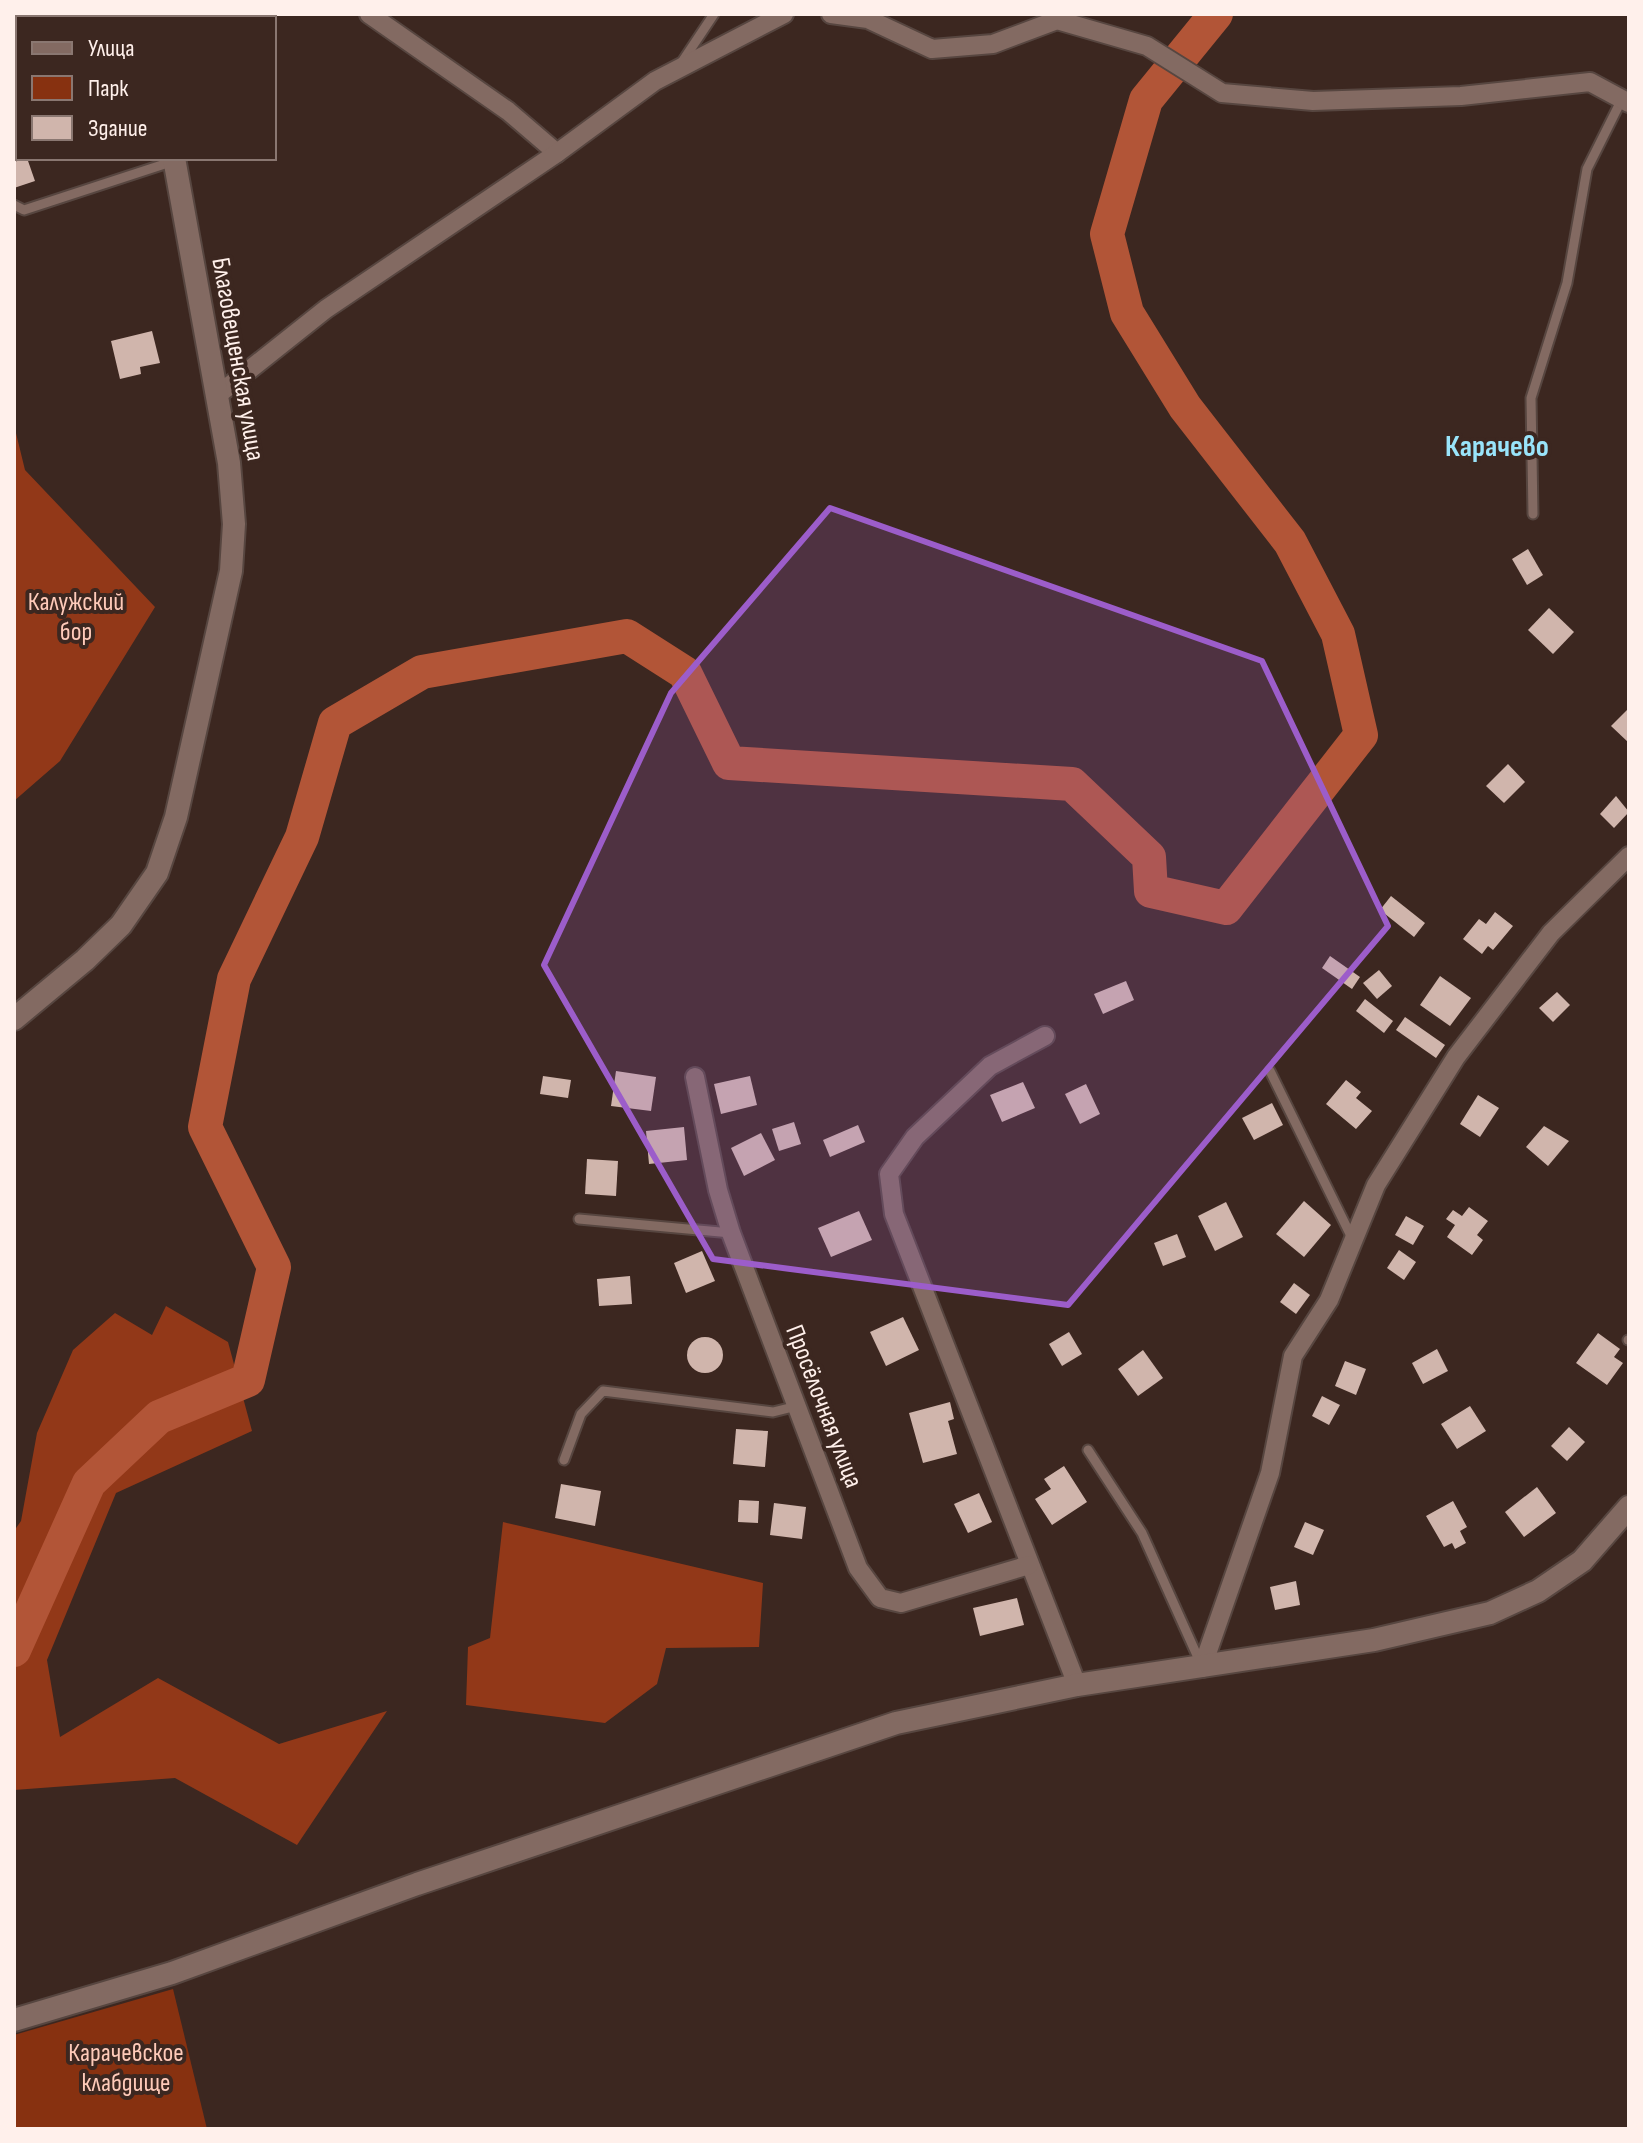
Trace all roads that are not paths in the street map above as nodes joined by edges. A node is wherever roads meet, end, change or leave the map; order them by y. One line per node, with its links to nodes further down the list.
1 (369, 14): 9 (street)
2 (714, 14): 7 (lane)
3 (784, 14): 7 (street)
4 (831, 14): 5 (street)
5 (851, 15): 6 (street)
6 (1059, 17): 8 (street)
7 (679, 68): 9 (street)
8 (1625, 101): 13 (lane)
9 (557, 153): 12 (street)
10 (174, 160): 11 (lane); 12 (street, Благовещенская улица)
11 (14, 205)
12 (219, 394): 15 (street, Благовещенская улица)
13 (1533, 514)
14 (1629, 856): 21 (street)
15 (14, 1019)
16 (1045, 1036): 26 (street)
17 (1270, 1071): 21 (lane)
18 (695, 1077): 20 (street, Просёлочная улица)
19 (579, 1219): 20 (lane)
20 (731, 1233): 22 (street, Просёлочная улица)
21 (1352, 1238): 27 (street)
22 (797, 1406): 24 (lane); 26 (street, Просёлочная улица)
23 (1088, 1450): 27 (lane)
24 (564, 1460)
25 (1629, 1507): 27 (street)
26 (1029, 1565): 28 (street)
27 (1202, 1668): 28 (street)
28 (1077, 1685): 29 (street)
29 (14, 2020)

